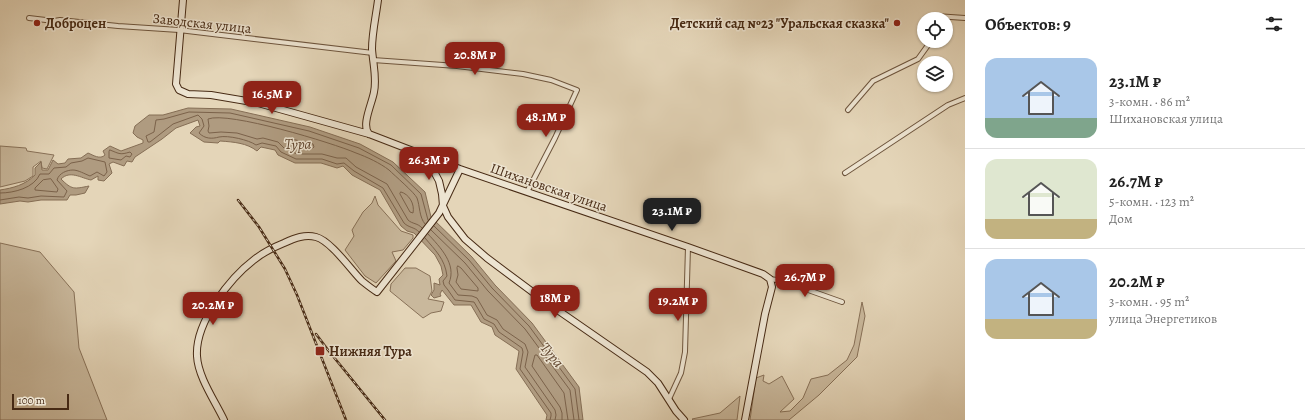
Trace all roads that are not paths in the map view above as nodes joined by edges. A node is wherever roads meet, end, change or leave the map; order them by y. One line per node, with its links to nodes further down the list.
1 (183, 0): 6 (main road)
2 (378, 0): 8 (main road)
3 (29, 18): 6 (street, Заводская улица)
4 (953, 18): 5 (street)
5 (965, 18)
6 (180, 30): 8 (street, Заводская улица); 12 (main road, Шихановская улица)
7 (926, 48): 11 (street)
8 (373, 53): 9 (main road)
9 (373, 60): 12 (main road); 16 (street)
10 (965, 98): 15 (street)
11 (848, 110)
12 (369, 134): 13 (main road, Шихановская улица)
13 (420, 154): 14 (main road, Шихановская улица); 17 (main road)
14 (460, 169): 16 (main road, Шихановская улица); 17 (main road)
15 (845, 173)
16 (527, 192): 18 (main road, Шихановская улица)
17 (443, 206): 21 (main road); 22 (main road)
18 (688, 247): 19 (main road, Шихановская улица); 21 (street)
19 (770, 280): 20 (street); 24 (main road)
20 (842, 302)
21 (669, 399): 23 (main road)
22 (224, 420)
23 (684, 420)
24 (745, 420)

